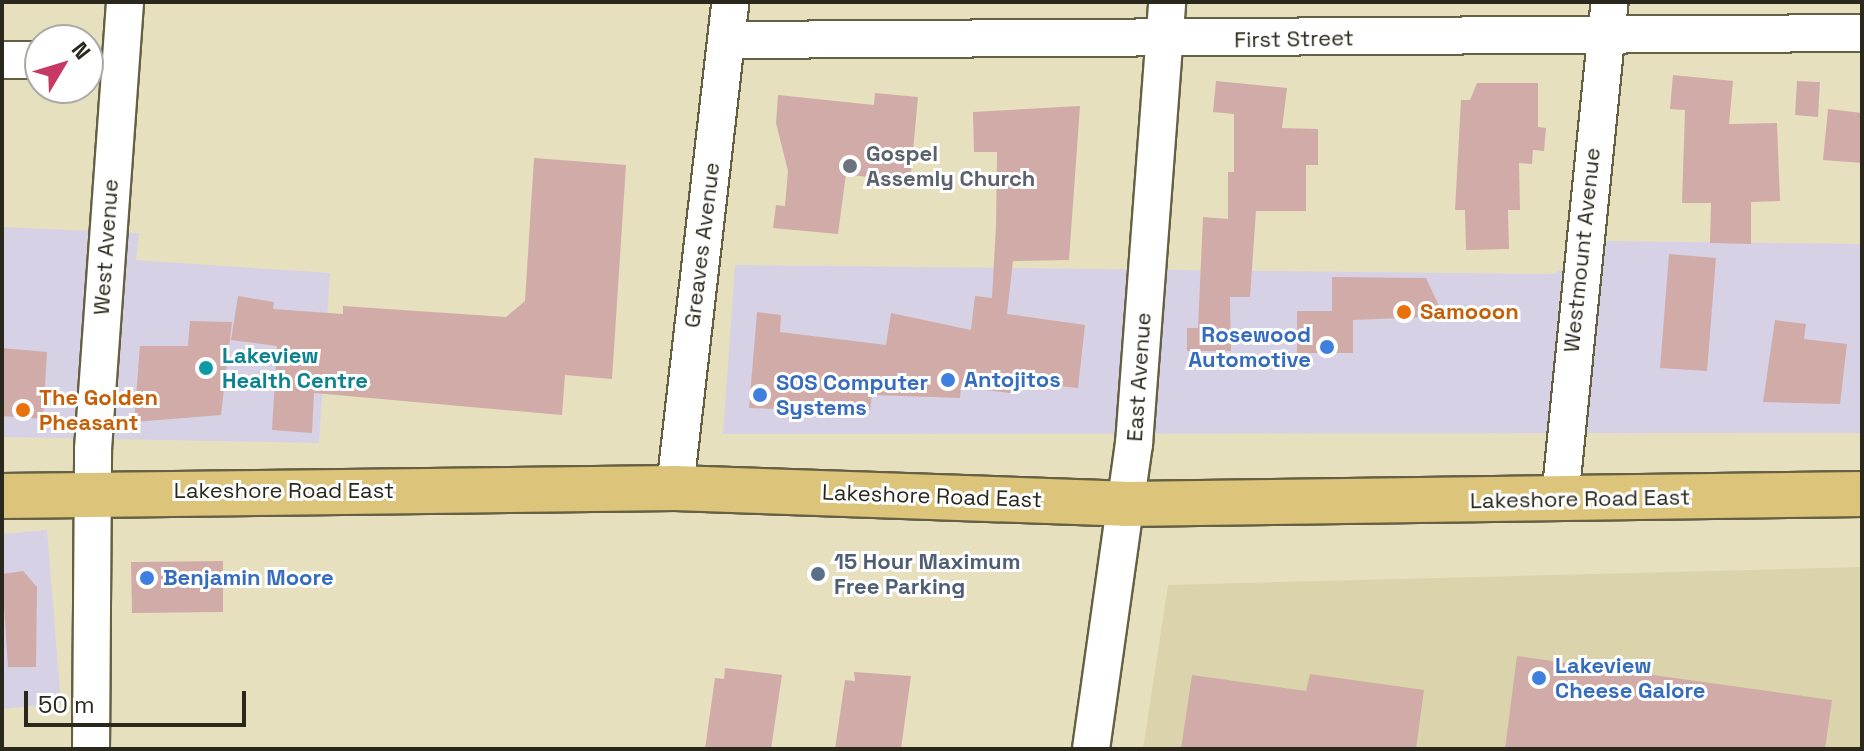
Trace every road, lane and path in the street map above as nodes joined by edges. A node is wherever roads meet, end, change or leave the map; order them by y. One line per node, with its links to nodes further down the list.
1 (125, 2): 8 (street, West Avenue)
2 (730, 2): 6 (street, Greaves Avenue)
3 (1167, 2): 7 (street, East Avenue)
4 (1608, 18): 5 (street, First Street); 7 (street, First Street); 16 (street, Westmount Avenue)
5 (1862, 33)
6 (727, 40): 7 (street, First Street); 12 (street, Greaves Avenue)
7 (1163, 41): 17 (street, East Avenue)
8 (104, 59)
9 (2, 60): 10 (street)
10 (24, 60)
11 (103, 104): 13 (street, West Avenue)
12 (675, 488): 13 (main road, Lakeshore Road East); 17 (main road, Lakeshore Road East)
13 (92, 492): 15 (main road, Lakeshore Road East); 18 (street, West Avenue)
14 (1862, 494): 16 (main road, Lakeshore Road East)
15 (2, 496)
16 (1560, 499): 17 (main road, Lakeshore Road East)
17 (1125, 504): 19 (street, East Avenue)
18 (91, 749)
19 (1091, 749)

